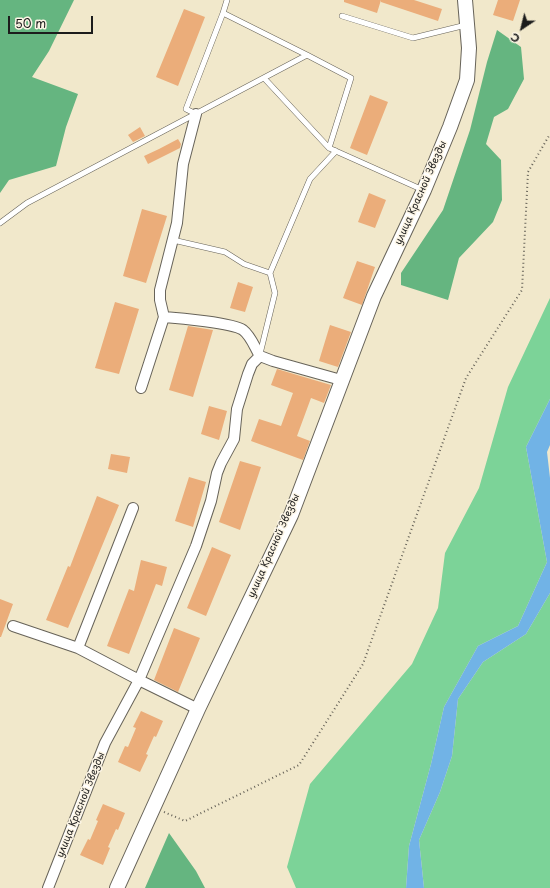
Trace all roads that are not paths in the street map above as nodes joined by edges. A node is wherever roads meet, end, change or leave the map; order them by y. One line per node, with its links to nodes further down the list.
1 (227, 0): 3 (lane)
2 (465, 0): 5 (street, улица Красной Звезды)
3 (223, 13): 6 (lane); 8 (lane)
4 (342, 16): 5 (lane)
5 (467, 24): 11 (street, улица Красной Звезды)
6 (307, 55): 7 (lane); 9 (lane)
7 (264, 78): 8 (lane); 9 (lane)
8 (196, 114): 12 (lane); 13 (street)
9 (329, 148): 10 (lane)
10 (336, 151): 11 (lane); 14 (lane)
11 (424, 190): 17 (street, улица Красной Звезды)
12 (0, 223)
13 (173, 240): 14 (lane); 15 (street)
14 (270, 273): 16 (lane)
15 (164, 317): 16 (street); 18 (street)
16 (260, 356): 17 (street); 22 (street, улица Красной Звезды)
17 (341, 380): 23 (street, улица Красной Звезды)
18 (141, 388)
19 (133, 508): 21 (street)
20 (13, 626): 21 (street)
21 (78, 648): 22 (street)
22 (139, 680): 23 (street); 24 (street, улица Красной Звезды)
23 (198, 709): 25 (street, улица Красной Звезды)
24 (48, 888)
25 (117, 888)

